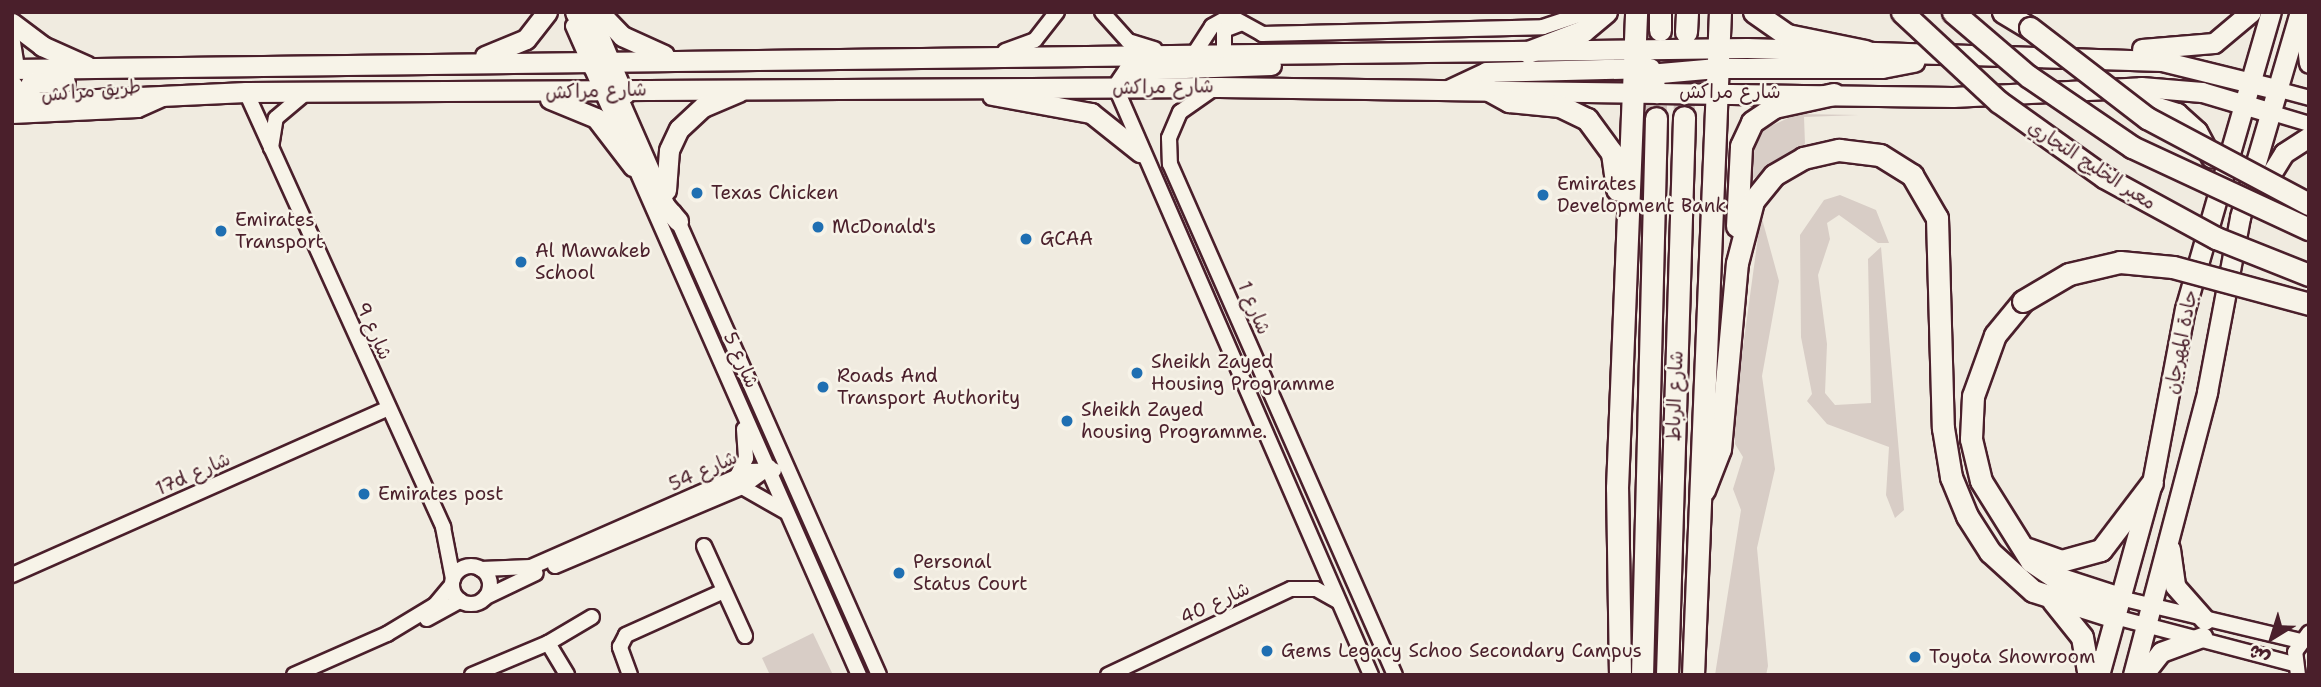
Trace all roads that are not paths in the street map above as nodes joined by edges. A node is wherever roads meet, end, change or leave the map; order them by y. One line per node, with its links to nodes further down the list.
1 (547, 12): 34 (main road)
2 (568, 12): 39 (street)
3 (575, 12): 39 (main road)
4 (592, 12): 39 (street)
5 (598, 12): 32 (main road)
6 (1057, 12): 28 (street)
7 (1102, 12): 26 (street)
8 (1588, 12): 21 (street)
9 (1606, 12): 25 (highway)
10 (1636, 12): 40 (highway)
11 (1720, 12): 30 (highway)
12 (1754, 12): 23 (highway)
13 (1902, 12): 77 (highway, معبر الخليج التجاري, bridge)
14 (1953, 12): 74 (highway, معبر الخليج التجاري, bridge)
15 (2003, 12): 19 (highway)
16 (2251, 12): 29 (main road)
17 (2271, 12): 41 (main road, جادة المهرجان)
18 (2302, 12): 35 (main road); 49 (main road, جادة المهرجان)
19 (2026, 20): 71 (highway, bridge)
20 (12, 23): 36 (main road)
21 (1244, 23): 26 (street); 27 (street)
22 (12, 36): 38 (street)
23 (1865, 51): 30 (main road, شارع مراكش); 31 (main road, شارع مراكش)
24 (1305, 52): 25 (main road, شارع مراكش); 27 (main road, شارع مراكش); 43 (main road)
25 (1528, 52): 40 (main road, شارع مراكش)
26 (1189, 54): 27 (main road, شارع مراكش); 28 (main road, شارع مراكش)
27 (1224, 54)
28 (978, 57): 33 (main road, شارع مراكش)
29 (2106, 57): 31 (main road, شارع مراكش); 41 (main road, شارع مراكش)
30 (1718, 58): 31 (main road); 40 (main road, شارع مراكش); 40 (main road); 51 (highway)
31 (1925, 59)
32 (678, 60): 33 (main road, شارع مراكش); 39 (main road, شارع مراكش)
33 (735, 60): 39 (main road)
34 (466, 62): 37 (main road, شارع مراكش); 39 (main road, شارع مراكش)
35 (2309, 63)
36 (94, 69): 37 (main road, شارع مراكش); 38 (main road, شارع مراكش)
37 (168, 69): 58 (main road)
38 (14, 73): 58 (street)
39 (607, 75): 44 (main road, شارع مراكش); 53 (main road); 54 (main road, شارع مراكش); 68 (street, شارع 5); 69 (street, شارع 5); 73 (main road)
40 (1641, 75): 46 (main road); 47 (main road, شارع مراكش); 51 (main road, شارع مراكش); 75 (highway)
41 (2253, 82): 49 (main road, شارع مراكش); 59 (main road, جادة المهرجان)
42 (1219, 87): 43 (main road, شارع مراكش); 46 (main road, شارع مراكش); 91 (street, شارع 1)
43 (1116, 88): 45 (main road, شارع مراكش); 67 (street)
44 (744, 89): 45 (main road, شارع مراكش); 69 (main road)
45 (982, 89): 67 (main road)
46 (1449, 89): 47 (main road, شارع مراكش)
47 (1487, 89): 75 (highway)
48 (2098, 89): 56 (main road, شارع مراكش); 59 (main road, شارع مراكش); 70 (main road)
49 (2276, 89): 57 (street, شارع مراكش); 60 (main road, جادة المهرجان)
50 (308, 91): 52 (main road, شارع مراكش); 53 (main road, شارع مراكش); 66 (street)
51 (1716, 91): 56 (main road, شارع مراكش); 85 (highway)
52 (246, 92): 55 (main road, شارع مراكش); 66 (street, شارع 9)
53 (453, 93): 54 (main road, شارع مراكش)
54 (529, 93): 68 (main road)
55 (170, 94): 58 (main road, شارع مراكش); 61 (street, طريق مراكش)
56 (1834, 94): 76 (highway)
57 (2309, 98)
58 (27, 103)
59 (2245, 104): 60 (main road, شارع مراكش); 70 (main road, جادة المهرجان)
60 (2269, 112): 64 (street, شارع مراكش); 72 (main road, جادة المهرجان)
61 (12, 116)
62 (1684, 117): 125 (highway, شارع الرباط)
63 (1656, 118): 124 (highway, شارع الرباط)
64 (2309, 124)
65 (2309, 137): 72 (main road)
66 (271, 149): 79 (street, شارع 9)
67 (1140, 152): 93 (street)
68 (633, 166): 80 (street, شارع 5)
69 (666, 190): 73 (street, شارع 5)
70 (2217, 198): 84 (main road, جادة المهرجان)
71 (2309, 204)
72 (2240, 218): 89 (main road, جادة المهرجان)
73 (678, 221): 81 (street, شارع 5)
74 (2309, 229)
75 (1627, 233): 123 (highway)
76 (1737, 263): 85 (highway); 99 (highway)
77 (2309, 275)
78 (2309, 304): 88 (highway, bridge)
79 (388, 408): 87 (street, شارع 9); 94 (street, 17d شارع)
80 (744, 414): 82 (street, شارع 5); 83 (street)
81 (780, 447): 82 (street); 103 (street, شارع 5)
82 (768, 469): 83 (street, شارع 54); 86 (street, شارع 5); 103 (street)
83 (739, 483): 86 (street); 92 (street, شارع 54); 98 (street, شارع 54)
84 (2152, 483): 88 (highway); 102 (main road, جادة المهرجان)
85 (1704, 490): 126 (highway)
86 (786, 512): 109 (street, شارع 5)
87 (443, 527): 92 (street, شارع 9); 95 (street, شارع 9)
88 (2012, 536): 102 (highway)
89 (2169, 537): 104 (main road, جادة المهرجان); 106 (main road)
90 (704, 545): 97 (street)
91 (1339, 548): 93 (street); 122 (street, شارع 1)
92 (479, 568): 95 (street); 98 (street)
93 (1325, 571): 96 (street, شارع 40); 101 (street)
94 (12, 575)
95 (453, 582): 100 (street); 107 (street)
96 (1291, 589): 101 (street); 120 (street, شارع 40)
97 (724, 591): 108 (street); 116 (street)
98 (486, 597): 100 (street)
99 (2051, 600): 102 (highway); 127 (highway)
100 (460, 601): 107 (street)
101 (1339, 602): 121 (street)
102 (2118, 607): 104 (street); 128 (main road, جادة المهرجان)
103 (851, 611): 119 (street, شارع 5)
104 (2147, 615): 106 (street); 129 (main road, جادة المهرجان)
105 (592, 617): 111 (street)
106 (2204, 629): 110 (street); 112 (street); 130 (main road)
107 (387, 634): 113 (street)
108 (745, 636)
109 (841, 636): 117 (street, شارع 5); 118 (street)
110 (2305, 637): 112 (street)
111 (548, 643): 114 (street); 115 (street)
112 (2296, 669)
113 (295, 675)
114 (472, 675)
115 (567, 675)
116 (630, 675)
117 (859, 675)
118 (865, 675)
119 (880, 675)
120 (1108, 675)
121 (1371, 675)
122 (1395, 675)
123 (1620, 675)
124 (1642, 675)
125 (1667, 675)
126 (1693, 675)
127 (2089, 675)
128 (2099, 675)
129 (2133, 675)
130 (2144, 675)

